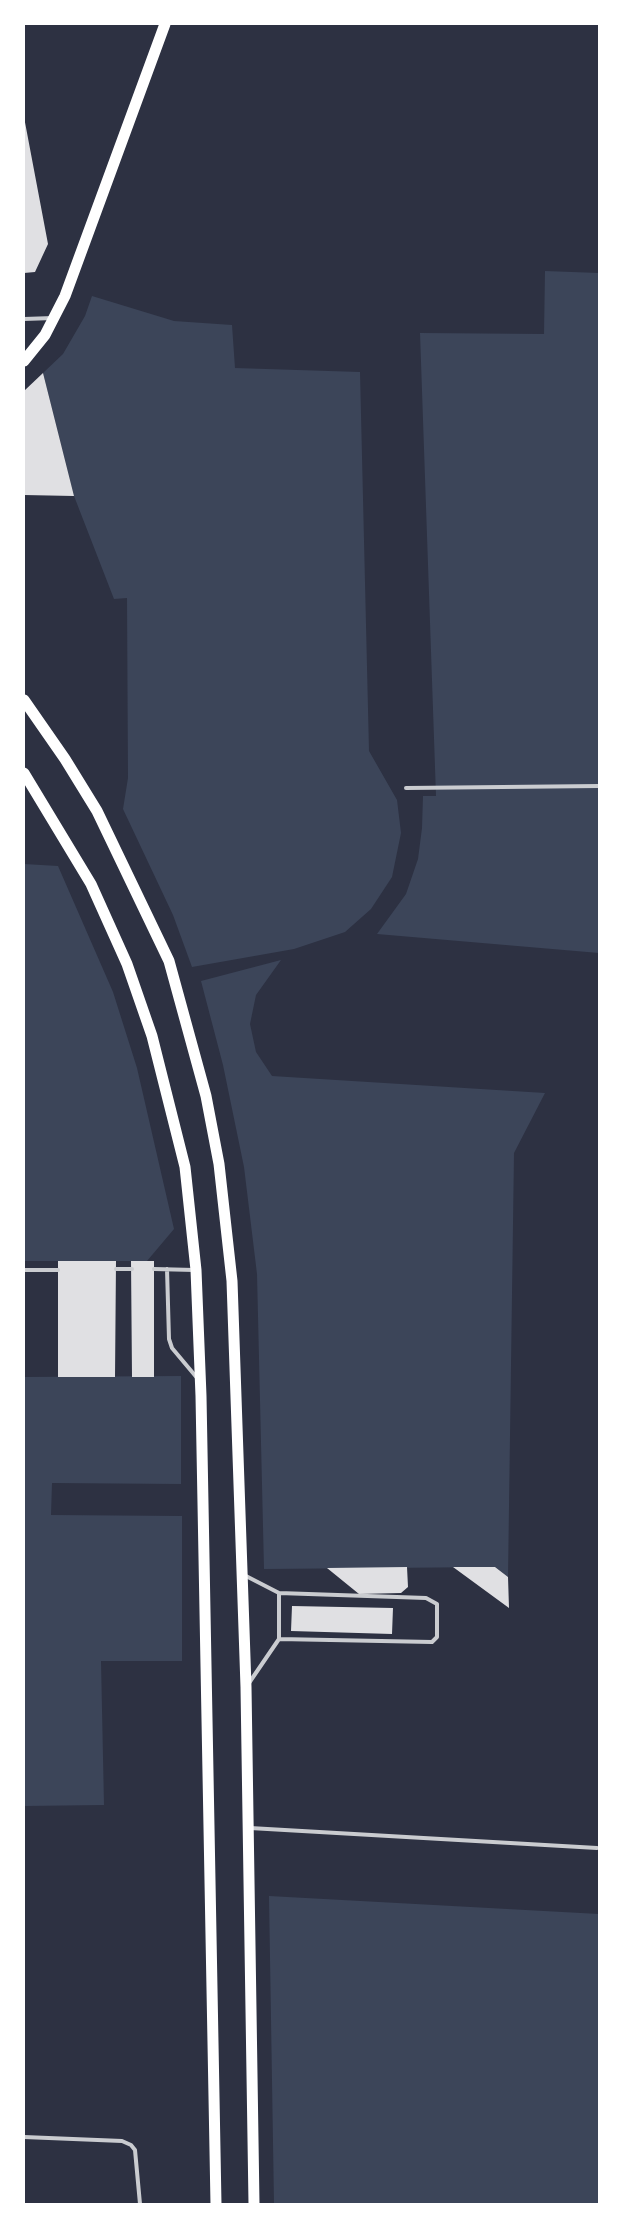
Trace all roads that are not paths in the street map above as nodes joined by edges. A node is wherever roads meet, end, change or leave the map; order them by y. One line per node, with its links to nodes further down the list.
1 (165, 24): 2 (main road)
2 (55, 318): 3 (lane); 4 (main road)
3 (24, 319)
4 (24, 361)
5 (24, 700): 17 (main road)
6 (24, 773): 15 (main road)
7 (599, 786): 8 (lane)
8 (406, 788)
9 (154, 1269): 10 (lane)
10 (167, 1269): 15 (lane); 16 (lane)
11 (24, 1270): 12 (lane)
12 (58, 1270)
13 (116, 1270): 14 (lane)
14 (132, 1270)
15 (196, 1270): 16 (main road)
16 (200, 1382): 25 (main road)
17 (241, 1573): 18 (lane); 20 (main road)
18 (279, 1593): 19 (lane); 19 (lane)
19 (279, 1639): 20 (lane)
20 (246, 1687): 21 (main road)
21 (248, 1828): 22 (lane); 26 (main road)
22 (597, 1848)
23 (24, 2137): 24 (lane)
24 (140, 2204)
25 (216, 2204)
26 (254, 2204)

